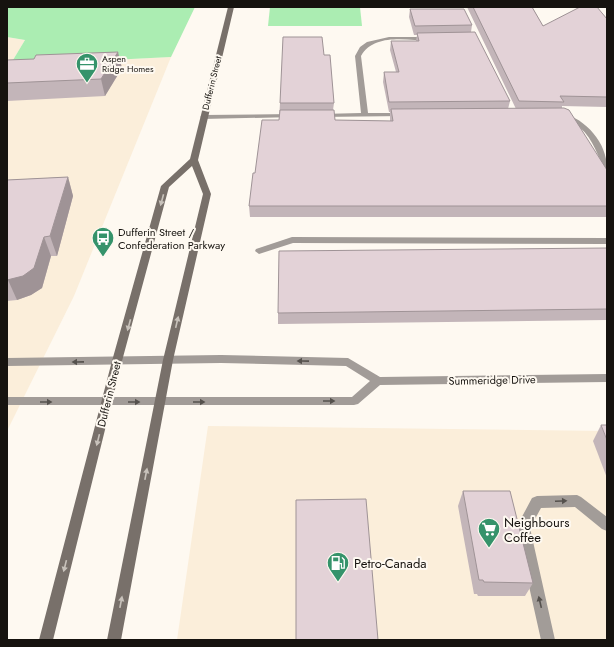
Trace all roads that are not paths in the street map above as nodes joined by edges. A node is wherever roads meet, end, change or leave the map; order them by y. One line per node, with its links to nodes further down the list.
1 (231, 7): 8 (main road, Dufferin Street)
2 (440, 38): 6 (street)
3 (553, 115): 10 (street)
4 (304, 116): 8 (street)
5 (312, 116): 6 (street)
6 (365, 116): 7 (street)
7 (412, 116)
8 (203, 117): 9 (main road, Dufferin Street)
9 (194, 160): 13 (main road, one-way to 9); 14 (main road, Dufferin Street, one-way to 14)
10 (607, 166)
11 (607, 241): 12 (street)
12 (259, 251)
13 (168, 360): 14 (street); 17 (street, one-way to 13); 20 (main road)
14 (118, 361): 15 (street, one-way to 15); 19 (main road, Dufferin Street)
15 (7, 362)
16 (607, 378): 17 (street, Summeridge Drive)
17 (378, 381): 20 (street, one-way to 17)
18 (7, 402): 19 (street, one-way to 19)
19 (107, 402): 20 (street, one-way to 20); 22 (main road, Dufferin Street, one-way to 22)
20 (160, 402): 23 (main road, one-way to 20)
21 (607, 525): 24 (street, one-way to 21)
22 (46, 640)
23 (114, 640)
24 (548, 640)

